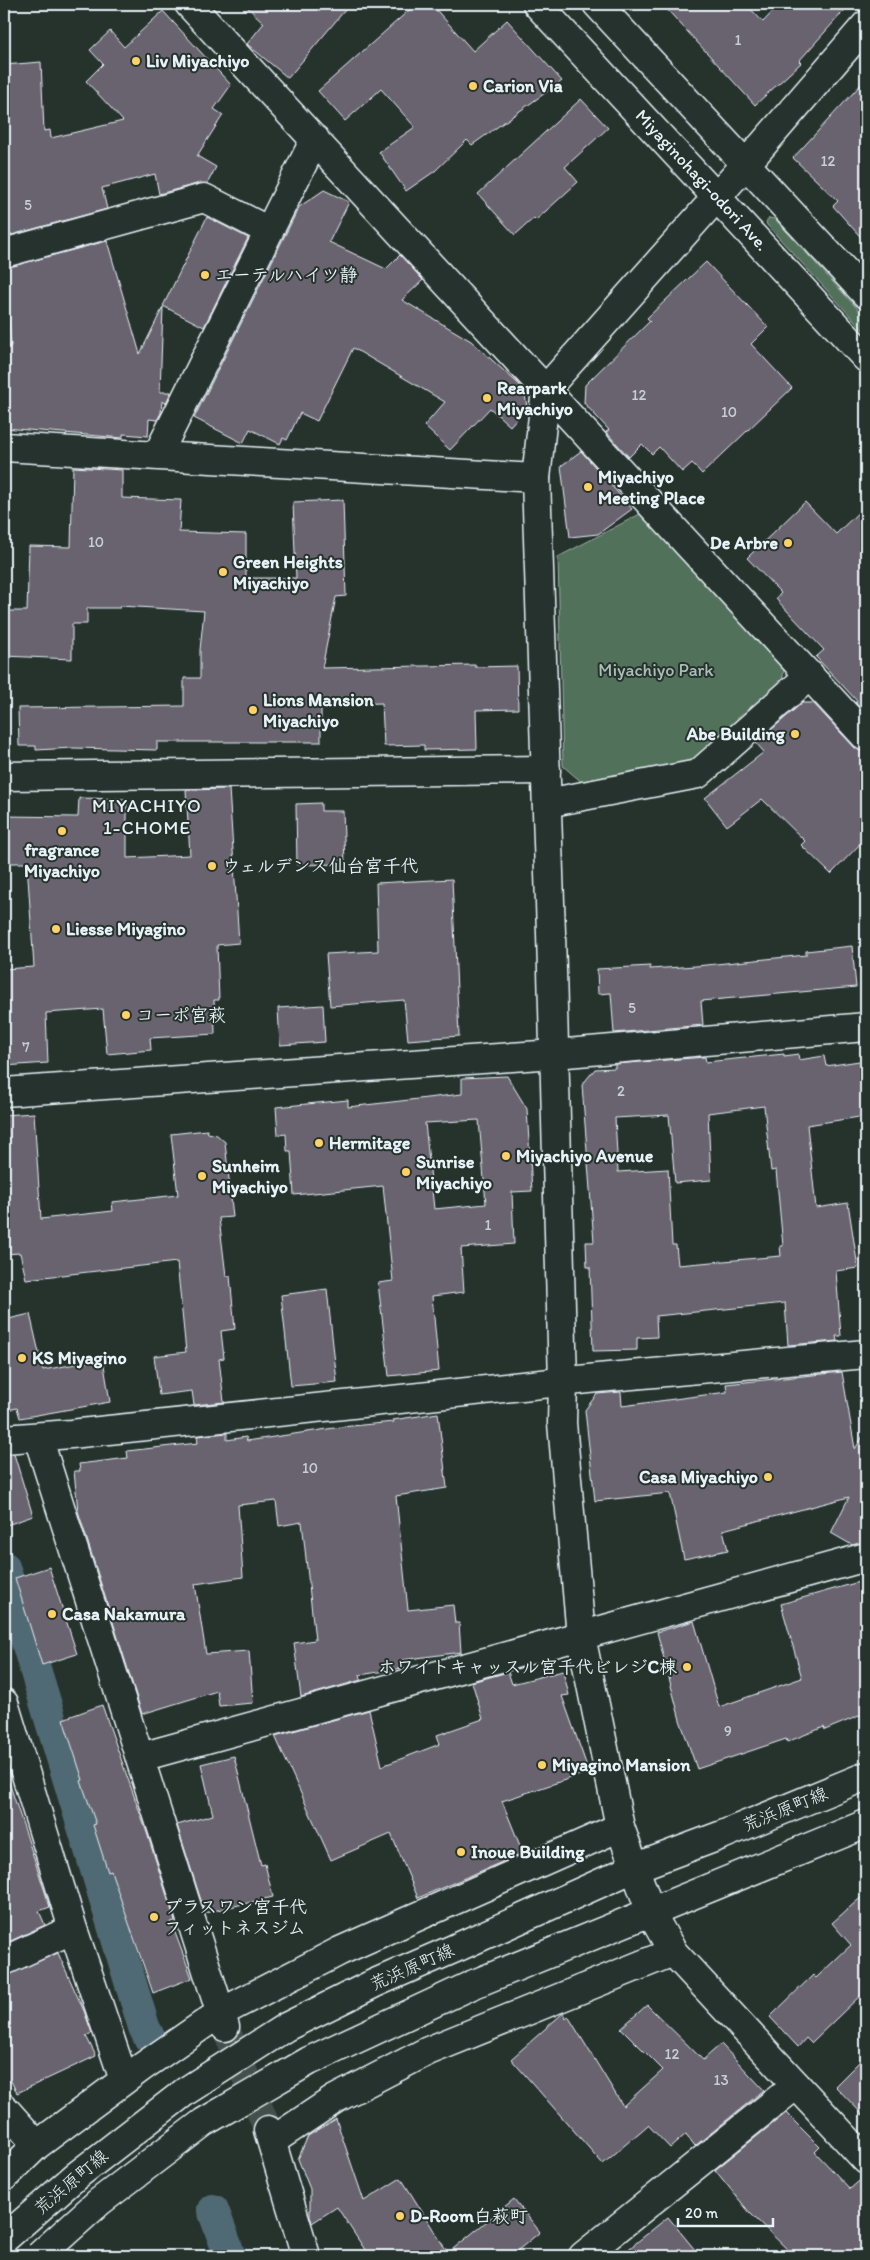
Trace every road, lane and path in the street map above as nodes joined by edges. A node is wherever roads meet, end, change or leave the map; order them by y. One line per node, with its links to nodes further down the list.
1 (189, 4): 5 (street)
2 (538, 4): 7 (street, Miyaginohagi-odori Ave.)
3 (597, 4): 6 (street)
4 (866, 25): 6 (street)
5 (315, 139): 8 (street); 12 (street)
6 (746, 164): 7 (street); 10 (street)
7 (717, 196): 11 (street, Miyaginohagi-odori Ave.); 12 (street)
8 (269, 231): 9 (street); 14 (street)
9 (4, 253)
10 (866, 294)
11 (866, 358)
12 (546, 389): 15 (street); 16 (street)
13 (4, 447): 14 (street)
14 (157, 456): 15 (street)
15 (536, 478): 18 (street)
16 (810, 675): 17 (street); 20 (street)
17 (866, 737)
18 (546, 770): 19 (street); 20 (street)
19 (4, 776)
20 (547, 804): 22 (street)
21 (866, 1027): 22 (street)
22 (555, 1054): 23 (street); 25 (street)
23 (4, 1092)
24 (866, 1354): 25 (street)
25 (563, 1382): 26 (street); 29 (street)
26 (38, 1437): 27 (street); 31 (street)
27 (4, 1439)
28 (866, 1557): 29 (street)
29 (582, 1636): 31 (street); 34 (street)
30 (5, 1709): 37 (street)
31 (141, 1757): 40 (street)
32 (866, 1776): 35 (street, 荒浜原町線)
33 (866, 1824): 36 (street, 荒浜原町線)
34 (620, 1827): 35 (street); 40 (street)
35 (634, 1868): 36 (street); 47 (street, 荒浜原町線, bridge)
36 (651, 1912): 38 (street); 48 (street, 荒浜原町線, bridge)
37 (73, 1929): 39 (street); 41 (street)
38 (673, 1952): 42 (street); 49 (street)
39 (4, 1961)
40 (223, 2020): 41 (street)
41 (124, 2080): 44 (street)
42 (796, 2085): 45 (street); 50 (street)
43 (4, 2108): 44 (street)
44 (37, 2145): 46 (street)
45 (866, 2160)
46 (4, 2177)
47 (4, 2239)
48 (39, 2256)
49 (306, 2256)
50 (583, 2256)

